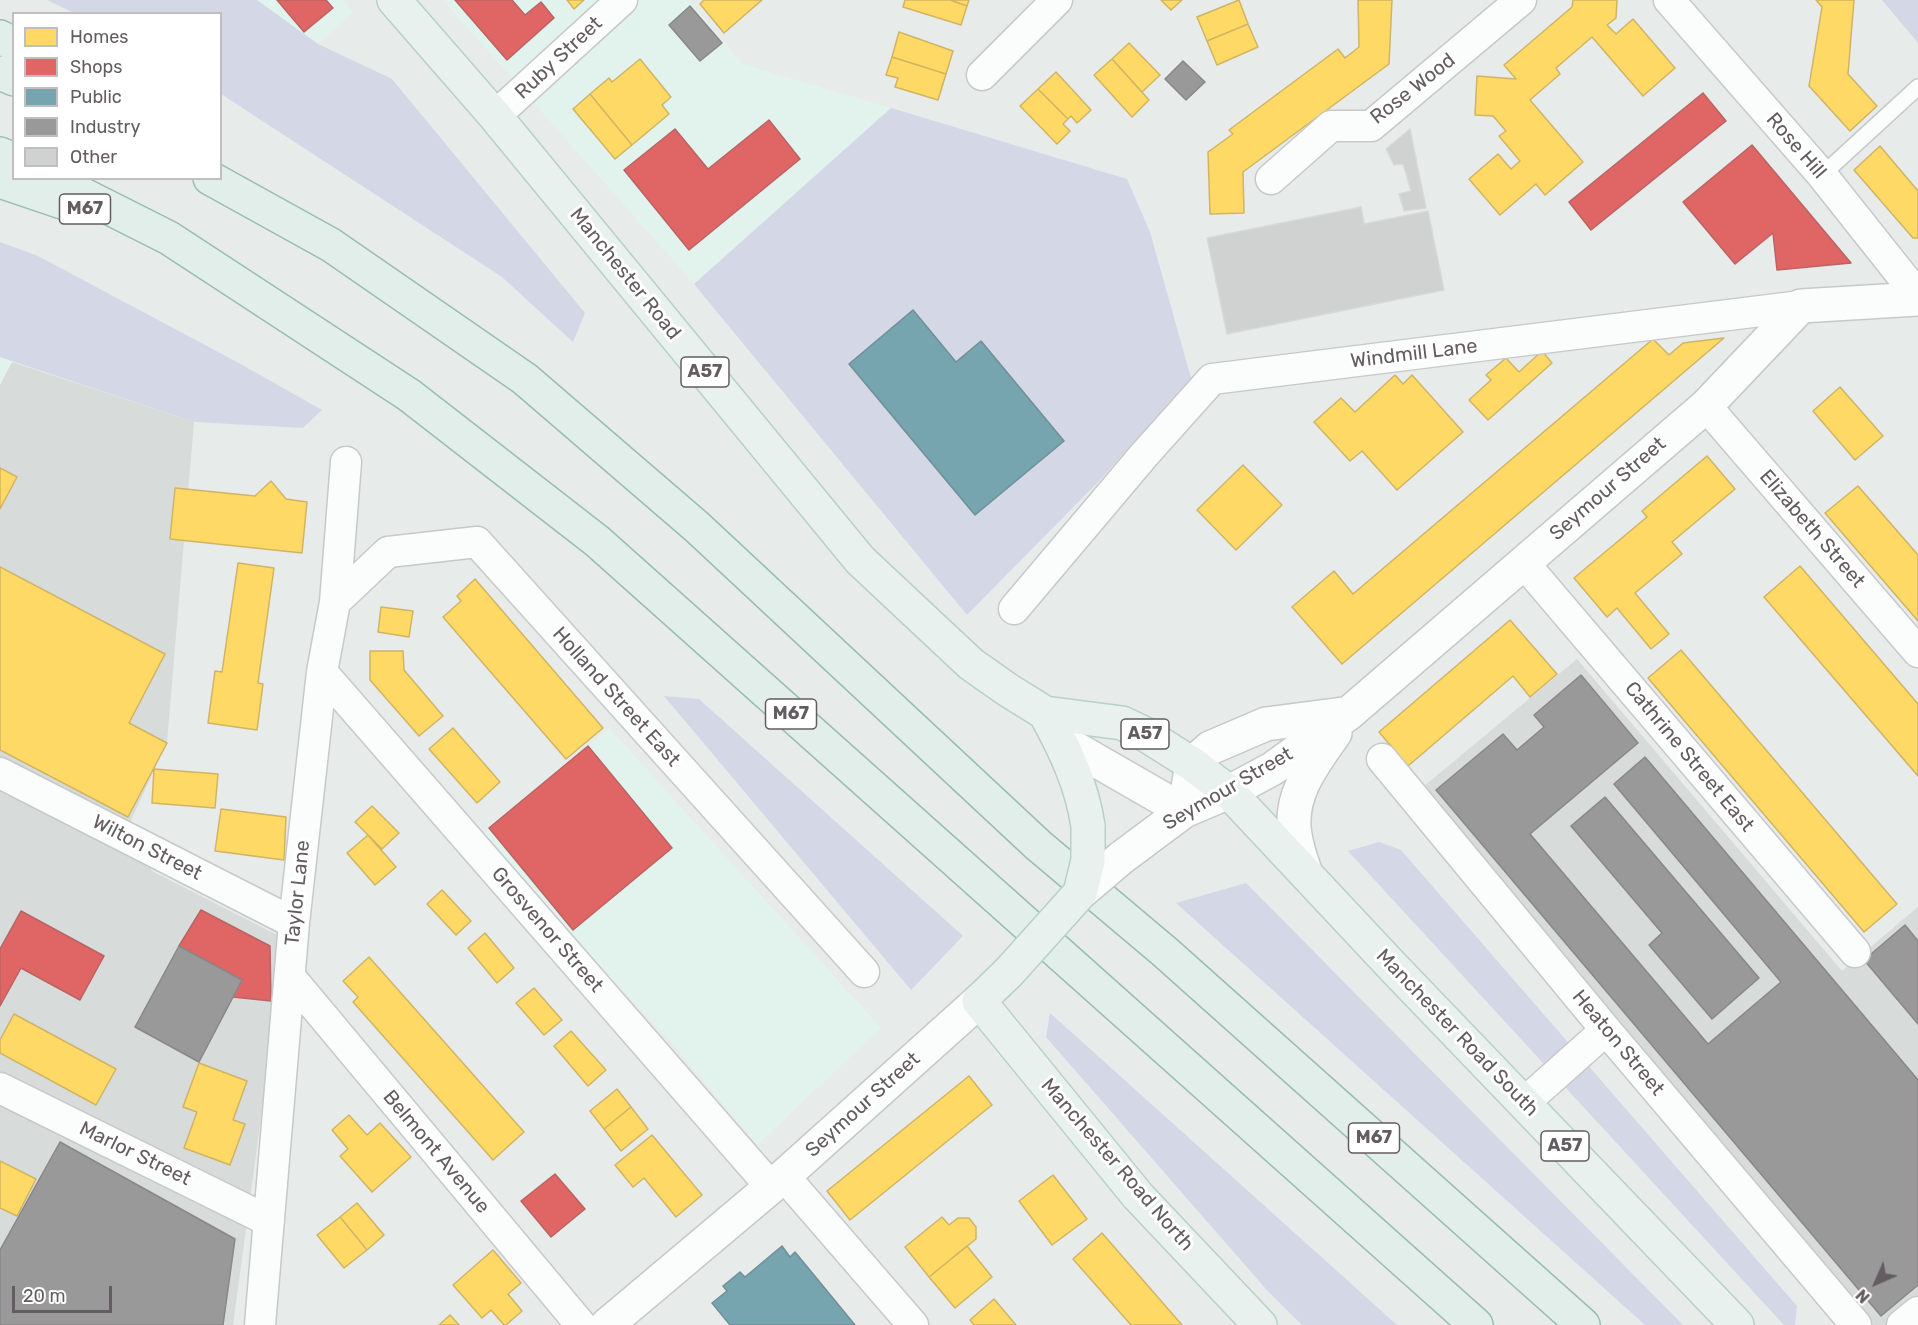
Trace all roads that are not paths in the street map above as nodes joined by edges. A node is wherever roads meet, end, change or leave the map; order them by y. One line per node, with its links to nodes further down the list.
1 (394, 0): 8 (main road, Manchester Road / A57)
2 (622, 0): 8 (street, Ruby Street)
3 (1057, 0): 6 (street)
4 (1521, 0): 10 (street, Rose Wood)
5 (1669, 0): 9 (street, Rose Hill)
6 (982, 75)
7 (1918, 87): 9 (lane)
8 (495, 116): 27 (main road, Manchester Road / A57)
9 (1822, 176): 17 (street, Rose Hill)
10 (1271, 179)
11 (54, 180): 16 (highway, M67)
12 (214, 180): 15 (highway, M67)
13 (222, 180): 15 (highway, M67)
14 (0, 181): 16 (highway, M67)
15 (251, 200): 52 (highway, M67)
16 (169, 238): 51 (highway, M67)
17 (1918, 297): 18 (street, Windmill Lane)
18 (1801, 306): 19 (street, Seymour Street); 23 (street, Windmill Lane)
19 (1706, 406): 21 (street, Seymour Street); 24 (street, Elizabeth Street)
20 (346, 462): 22 (street, Taylor Lane)
21 (1523, 562): 26 (street, Seymour Street); 36 (street, Cathrine Street East)
22 (335, 602): 25 (street, Taylor Lane); 37 (street, Holland Street East)
23 (1014, 609)
24 (1918, 652)
25 (322, 672): 35 (street, Taylor Lane); 43 (street, Grosvenor Street)
26 (1348, 714): 29 (street); 31 (street, Seymour Street); 33 (street)
27 (1052, 726): 29 (main road, Manchester Road / A57); 32 (street, Manchester Road); 34 (main road, bridge)
28 (1382, 759): 40 (street, Heaton Street)
29 (1192, 764): 31 (main road, Manchester Road / A57); 32 (street)
30 (0, 773): 35 (street, Wilton Street)
31 (1230, 792): 32 (street, Seymour Street); 33 (main road, Manchester Road South / A57)
32 (1184, 811): 34 (street, Seymour Street, bridge)
33 (1305, 872): 42 (main road, Manchester Road South / A57)
34 (1080, 893): 39 (main road, Seymour Street, bridge)
35 (294, 923): 38 (street, Taylor Lane)
36 (1855, 952)
37 (864, 972)
38 (291, 978): 44 (street, Taylor Lane); 47 (street, Belmont Avenue)
39 (979, 1001): 43 (street, Seymour Street); 50 (main road, Manchester Road North)
40 (1606, 1030): 42 (street); 54 (street, Heaton Street)
41 (0, 1088): 44 (street, Marlor Street)
42 (1524, 1103): 53 (main road, Manchester Road South / A57)
43 (778, 1181): 48 (street, Seymour Street); 49 (street, Grosvenor Street)
44 (269, 1221): 46 (street, Taylor Lane)
45 (1918, 1312): 55 (street)
46 (260, 1325)
47 (581, 1325)
48 (607, 1325)
49 (913, 1325)
50 (1260, 1325)
51 (1476, 1325)
52 (1583, 1325)
53 (1737, 1325)
54 (1856, 1325)
55 (1902, 1325)

